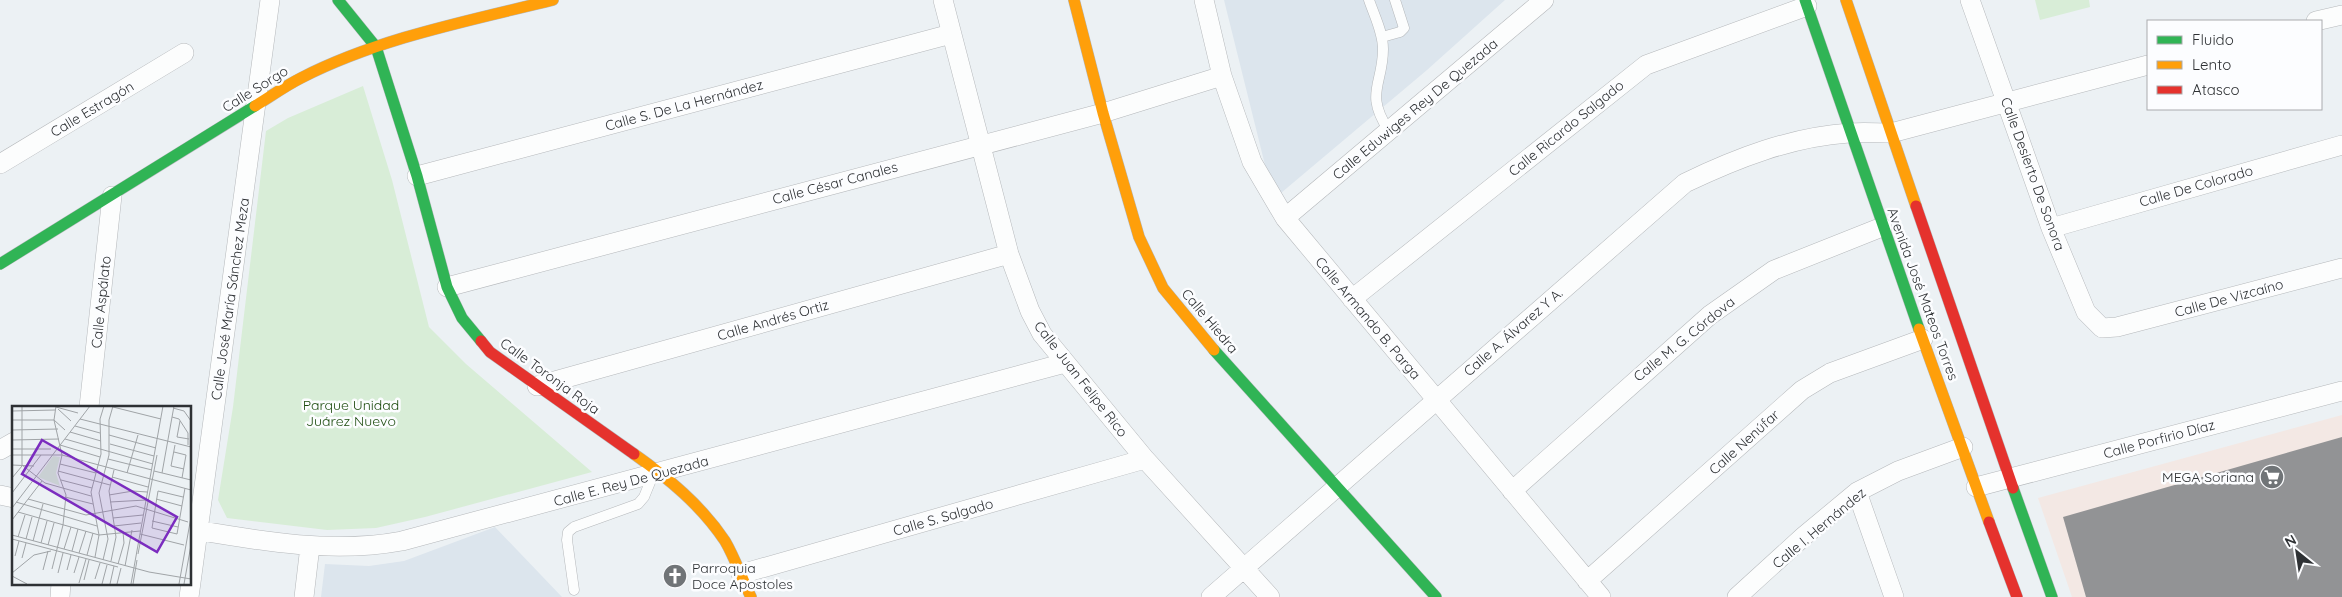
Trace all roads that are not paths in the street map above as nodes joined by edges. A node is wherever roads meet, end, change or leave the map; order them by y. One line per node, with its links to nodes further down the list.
1 (270, 0): 22 (street, Calle José María Sánchez Meza)
2 (338, 0): 17 (street, Calle Toronja Roja)
3 (553, 0): 17 (street, Calle Sorgo)
4 (943, 0): 15 (street, Calle Juan Felipe Rico)
5 (1074, 0): 23 (street, Calle Hiedra)
6 (1204, 0): 20 (street, Calle Armando B. Parga)
7 (1369, 0): 16 (lane)
8 (1395, 0): 16 (lane)
9 (1544, 0): 24 (street, Calle Eduwiges Rey De Quezada)
10 (1846, 0): 26 (street, Avenida José Mateos Torres)
11 (1970, 0): 21 (street, Calle Desierto De Sonora)
12 (1806, 3): 25 (street, Avenida José Mateos Torres); 39 (street, Calle Ricardo Salgado)
13 (2342, 15): 14 (street)
14 (2320, 20)
15 (951, 34): 27 (street, Calle Juan Felipe Rico); 30 (street, Calle S. De La Hernández)
16 (1382, 37): 24 (lane)
17 (376, 47): 22 (street, Calle Sorgo); 30 (street, Calle Toronja Roja)
18 (184, 54): 29 (street, Calle Estragón)
19 (2147, 64): 21 (street, Calle A. Álvarez Y A.)
20 (1222, 76): 23 (street, Calle César Canales); 32 (street, Calle Armando B. Parga)
21 (2007, 101): 26 (street, Calle A. Álvarez Y A.); 34 (street, Calle Desierto De Sonora)
22 (256, 106): 31 (street, Calle Sorgo); 57 (street, Calle José María Sánchez Meza)
23 (1103, 113): 27 (street, Calle César Canales); 53 (street, Calle Hiedra)
24 (1389, 131): 32 (street, Calle Eduwiges Rey De Quezada)
25 (1850, 132): 26 (street, Calle A. Álvarez Y A.); 33 (street, Avenida José Mateos Torres); 45 (street, Calle A. Álvarez Y A.)
26 (1891, 133): 52 (street, Avenida José Mateos Torres)
27 (980, 145): 35 (street, Calle Juan Felipe Rico); 38 (street, Calle César Canales)
28 (2342, 145): 34 (street, Calle De Colorado)
29 (0, 164)
30 (417, 176): 38 (street, Calle Toronja Roja)
31 (112, 196): 36 (street, Calle Sorgo); 46 (street, Calle Aspálato)
32 (1285, 218): 39 (street, Calle Armando B. Parga)
33 (1882, 227): 41 (street, Avenida José Mateos Torres); 55 (street, Calle M. G. Córdova)
34 (2051, 228): 40 (street, Calle Desierto De Sonora)
35 (1009, 254): 42 (street, Calle Juan Felipe Rico); 43 (street, Calle Andrés Ortiz)
36 (0, 264)
37 (2342, 268): 40 (street, Calle De Vizcaíno)
38 (446, 287): 43 (street, Calle Toronja Roja)
39 (1352, 299): 45 (street, Calle Armando B. Parga)
40 (2117, 327)
41 (1923, 339): 48 (street, Avenida José Mateos Torres); 62 (street, Calle Nenúfar)
42 (1065, 363): 50 (street, Calle Juan Felipe Rico); 51 (street, Calle E. Rey De Quezada)
43 (537, 386): 51 (street, Calle Toronja Roja)
44 (2342, 391): 52 (street, Calle Porfirio Díaz)
45 (1435, 399): 53 (street, Calle A. Álvarez Y A.); 55 (street, Calle Armando B. Parga)
46 (85, 405)
47 (12, 443): 49 (street)
48 (1963, 447): 54 (street, Avenida José Mateos Torres); 56 (street, Calle I. Hernández)
49 (0, 450)
50 (1145, 459): 60 (street, Calle Juan Felipe Rico); 61 (street, Calle S. Salgado)
51 (657, 474): 58 (street, Calle E. Rey De Quezada); 61 (street, Calle Toronja Roja); 65 (lane)
52 (2009, 478): 54 (street, Calle Porfirio Díaz); 77 (street, Avenida José Mateos Torres)
53 (1336, 486): 60 (street, Calle A. Álvarez Y A.); 73 (street, Calle Hiedra)
54 (1976, 487): 76 (street, Avenida José Mateos Torres)
55 (1512, 491): 62 (street, Calle Armando B. Parga)
56 (1858, 492): 66 (street, Calle I. Hernández); 75 (street)
57 (193, 529): 58 (street, Calle E. Rey De Quezada); 59 (street, Calle José María Sánchez Meza)
58 (310, 546): 69 (street)
59 (191, 563)
60 (1246, 567): 71 (street, Calle A. Álvarez Y A.); 72 (street, Calle Juan Felipe Rico)
61 (741, 574): 70 (street, Calle Toronja Roja)
62 (1587, 581): 74 (street, Calle Armando B. Parga)
63 (61, 584): 67 (street)
64 (190, 584): 68 (street, Calle José María Sánchez Meza)
65 (574, 590)
66 (1748, 594)
67 (60, 597)
68 (189, 597)
69 (304, 597)
70 (751, 597)
71 (1211, 597)
72 (1270, 597)
73 (1436, 597)
74 (1601, 597)
75 (1894, 597)
76 (2016, 597)
77 (2052, 597)

